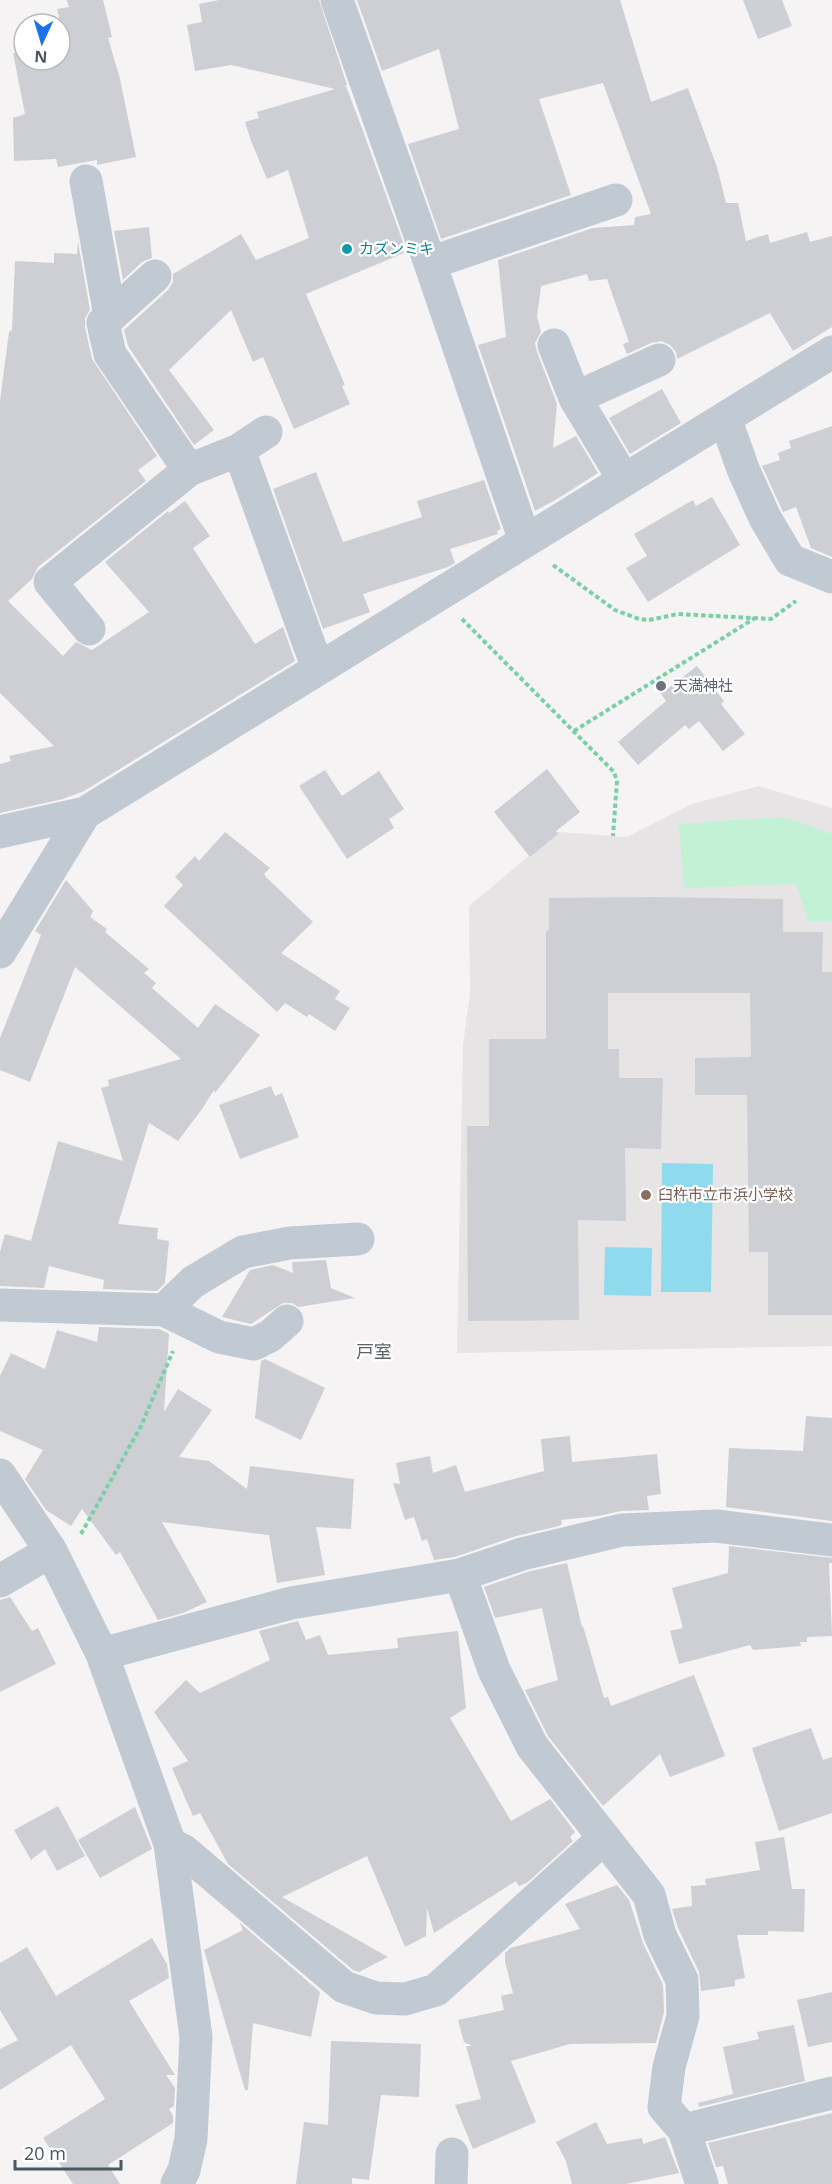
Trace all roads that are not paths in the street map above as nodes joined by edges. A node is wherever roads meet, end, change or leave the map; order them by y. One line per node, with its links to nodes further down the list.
1 (337, 0): 4 (street)
2 (86, 182): 6 (street)
3 (616, 200): 4 (street)
4 (430, 263): 16 (street)
5 (155, 276): 6 (street)
6 (110, 316): 14 (street)
7 (554, 345): 10 (street)
8 (832, 352): 11 (street)
9 (659, 360): 10 (street)
10 (575, 398): 15 (street)
11 (725, 418): 15 (street); 17 (street)
12 (266, 432): 13 (street)
13 (239, 450): 14 (street); 19 (street)
14 (189, 470): 18 (street)
15 (624, 480): 16 (street)
16 (525, 541): 19 (street)
17 (832, 577)
18 (89, 629)
19 (318, 669): 20 (street)
20 (85, 813): 21 (street); 22 (street)
21 (0, 832)
22 (0, 952)
23 (358, 1239): 25 (street)
24 (0, 1305): 25 (street)
25 (175, 1315): 26 (street)
26 (287, 1321)
27 (0, 1474): 29 (street)
28 (832, 1540): 30 (street)
29 (51, 1551): 31 (street); 32 (street)
30 (460, 1575): 32 (street); 33 (street)
31 (0, 1581)
32 (102, 1654): 34 (street)
33 (604, 1838): 34 (street); 36 (street)
34 (170, 1844): 37 (street)
35 (832, 2093): 36 (street)
36 (684, 2130): 38 (street)
37 (177, 2184)
38 (702, 2184)

